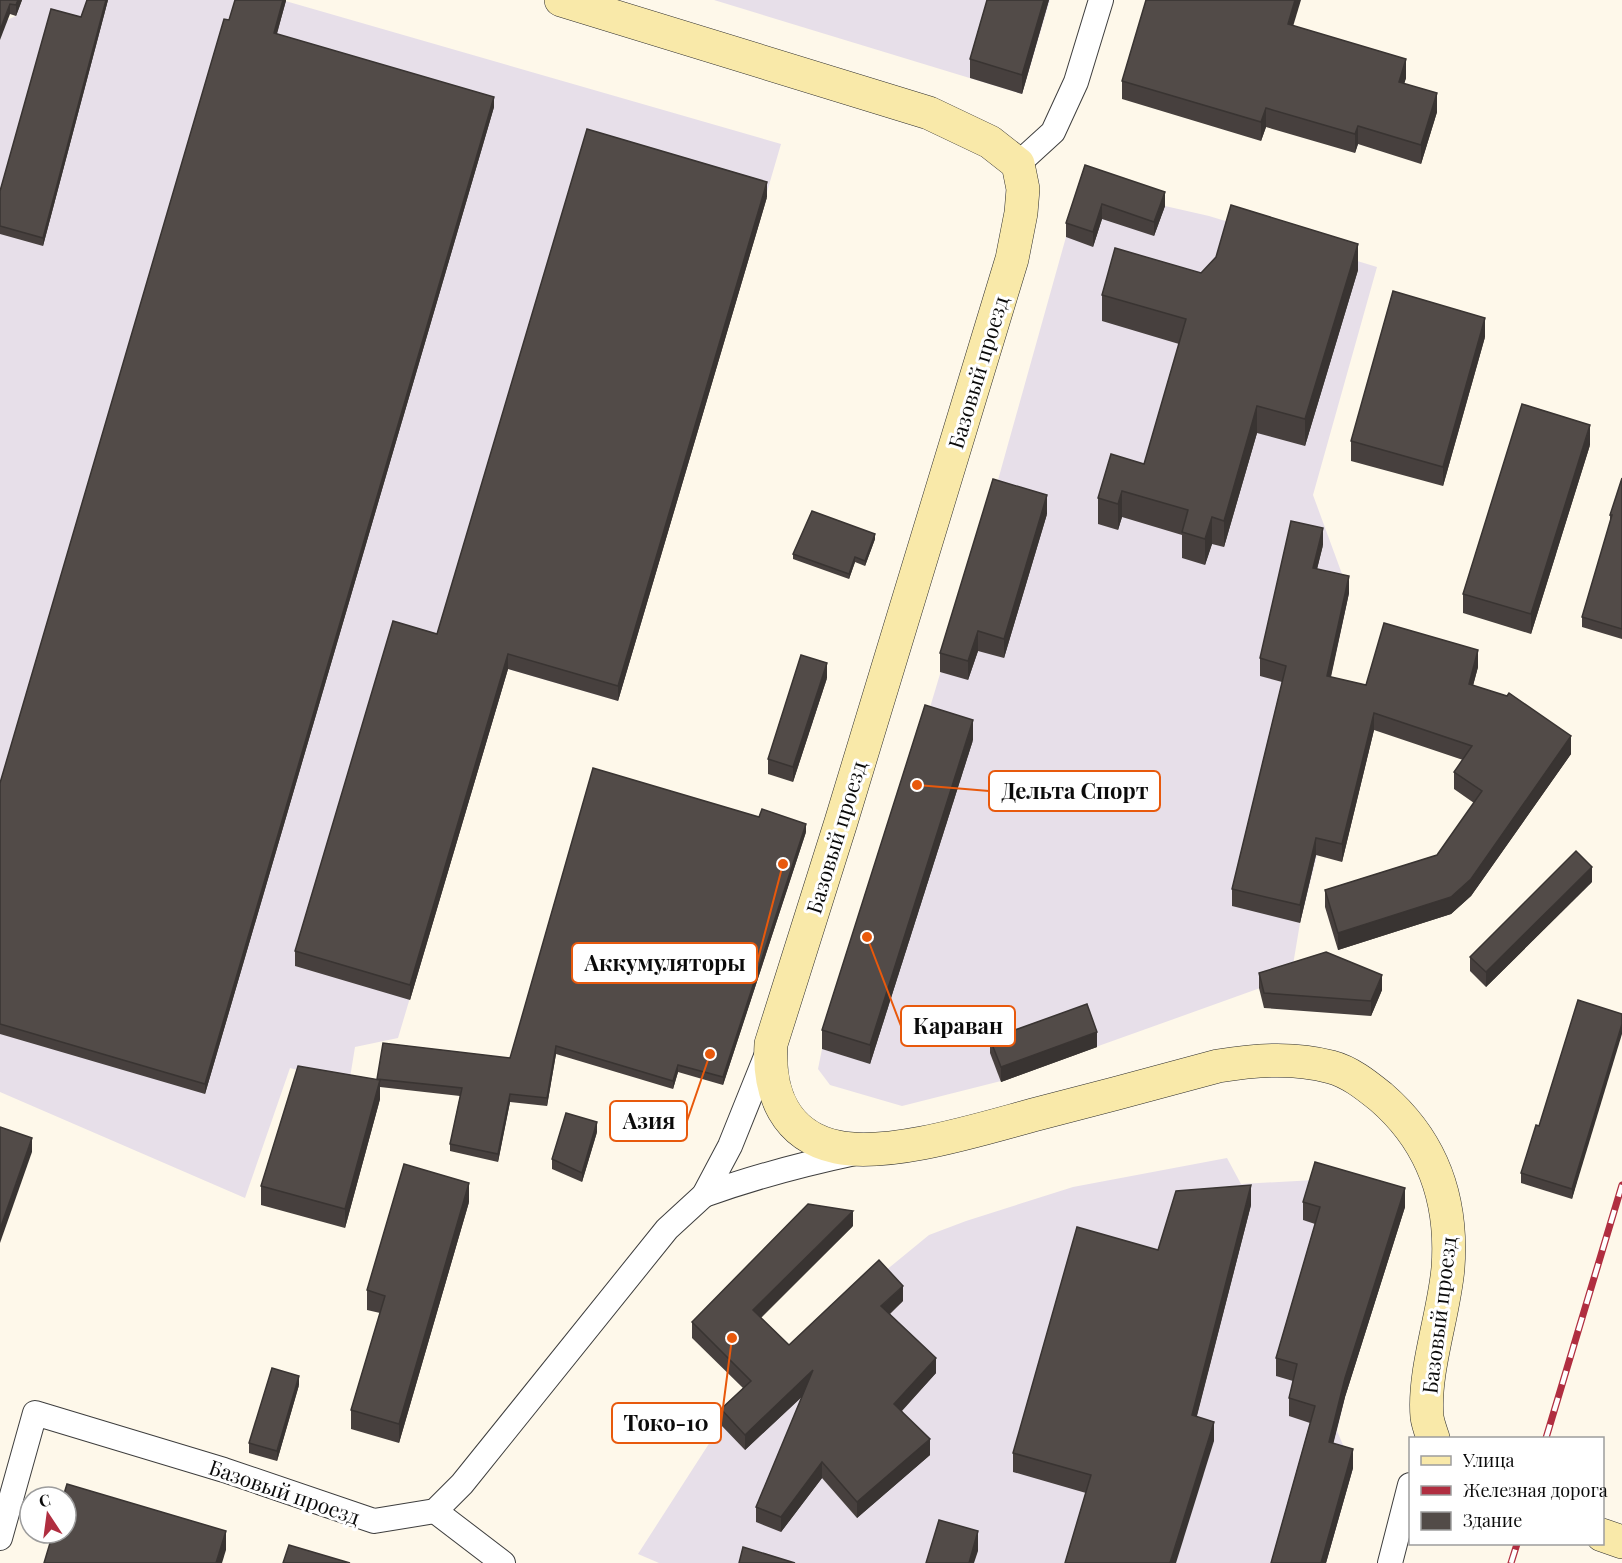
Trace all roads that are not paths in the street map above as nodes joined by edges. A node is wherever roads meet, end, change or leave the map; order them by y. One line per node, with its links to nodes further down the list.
1 (561, 0): 3 (street)
2 (1101, 0): 3 (street)
3 (1018, 164): 4 (street, Базовый проезд)
4 (771, 1044): 5 (street, Базовый проезд); 6 (street, Базовый проезд)
5 (868, 1150): 6 (street, Базовый проезд); 7 (street, Базовый проезд)
6 (705, 1196): 9 (street, Базовый проезд)
7 (1428, 1432)
8 (1409, 1489): 14 (street)
9 (435, 1511): 11 (street, Базовый проезд); 13 (street)
10 (1604, 1536): 12 (street)
11 (0, 1538)
12 (1622, 1542)
13 (503, 1563)
14 (1390, 1563)

